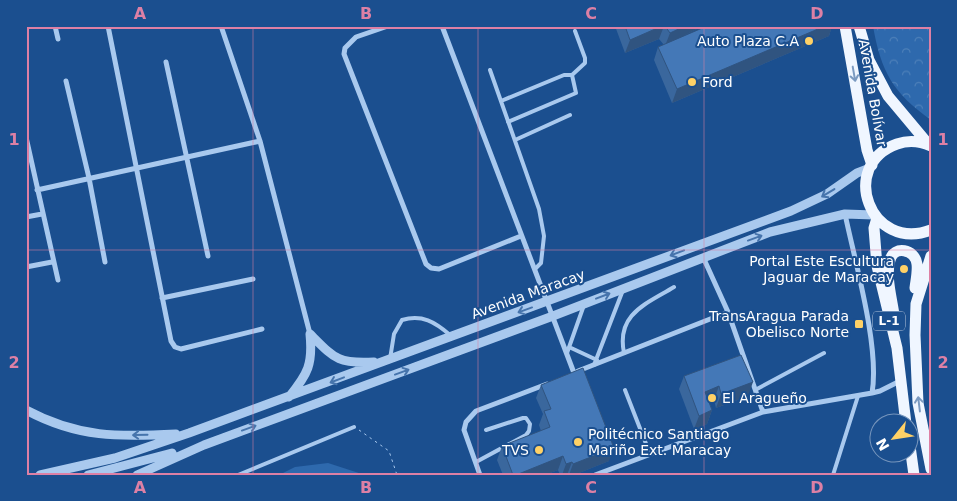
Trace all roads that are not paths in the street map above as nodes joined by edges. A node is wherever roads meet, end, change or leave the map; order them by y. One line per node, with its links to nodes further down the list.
1 (55, 26): 9 (street)
2 (108, 26): 24 (street)
3 (221, 26): 19 (street)
4 (388, 26): 32 (street)
5 (442, 26): 32 (street)
6 (845, 26): 23 (main road, Avenida Bolívar / L-1, one-way to 23)
7 (859, 26): 20 (main road, Avenida Bolívar)
8 (575, 31): 12 (lane)
9 (58, 39)
10 (166, 62): 21 (street)
11 (490, 70): 14 (lane)
12 (572, 75): 14 (lane); 16 (lane)
13 (66, 81): 25 (street)
14 (501, 101): 16 (lane)
15 (570, 115): 18 (lane)
16 (508, 122): 18 (lane)
17 (26, 138): 22 (street)
18 (515, 140): 39 (lane)
19 (260, 141): 21 (street); 51 (street)
20 (930, 145): 23 (main road)
21 (187, 158): 24 (street); 33 (street)
22 (29, 166): 26 (street)
23 (871, 166): 29 (main road, L-1); 45 (street, Avenida Maracay, one-way to 45)
24 (136, 168): 25 (street); 44 (street)
25 (89, 178): 26 (street); 37 (street)
26 (38, 190): 27 (street)
27 (42, 214): 30 (street); 36 (street)
28 (846, 214): 29 (street, Avenida Maracay); 35 (street, Avenida Maracay, one-way to 28); 66 (street)
29 (875, 216): 31 (main road); 54 (main road, L-1)
30 (26, 218)
31 (931, 230)
32 (521, 236): 39 (street)
33 (208, 256)
34 (931, 256): 47 (main road, L-1)
35 (703, 257): 43 (street, Avenida Maracay); 48 (street)
36 (52, 262): 38 (street); 41 (street)
37 (104, 262)
38 (26, 267)
39 (535, 269): 45 (street)
40 (253, 279): 44 (street)
41 (58, 280)
42 (674, 287): 56 (lane)
43 (624, 288): 46 (street, Avenida Maracay, one-way to 43); 59 (lane)
44 (162, 298): 50 (street)
45 (547, 302): 49 (street); 52 (street, Avenida Maracay, one-way to 52)
46 (585, 303): 49 (street, Avenida Maracay); 53 (lane)
47 (916, 304): 54 (main road); 78 (main road, L-1, one-way to 47)
48 (728, 312): 56 (street); 64 (street)
49 (553, 316): 55 (street); 75 (street, Avenida Maracay, one-way to 49)
50 (262, 329)
51 (310, 334): 58 (street); 68 (street)
52 (451, 337): 58 (street, Avenida Maracay); 58 (lane)
53 (569, 347): 55 (lane); 59 (lane)
54 (897, 348): 63 (main road, L-1)
55 (567, 353): 60 (street)
56 (624, 353): 59 (street)
57 (824, 353): 64 (lane)
58 (386, 361): 68 (street, Avenida Maracay, one-way to 68)
59 (595, 363): 60 (street)
60 (574, 373): 61 (street)
61 (566, 376)
62 (556, 380): 77 (street)
63 (900, 381): 66 (street); 71 (main road, L-1)
64 (757, 389): 70 (street)
65 (625, 390): 76 (lane)
66 (872, 393): 67 (street)
67 (858, 396): 70 (street); 85 (lane)
68 (288, 398): 74 (street, Avenida Maracay)
69 (26, 410): 74 (street, one-way to 69)
70 (763, 412): 76 (street)
71 (905, 414)
72 (354, 427): 82 (lane)
73 (486, 430): 77 (lane)
74 (189, 433): 79 (street, Avenida Maracay)
75 (204, 445): 80 (street); 81 (street)
76 (650, 454): 84 (street)
77 (476, 462): 83 (street)
78 (931, 469)
79 (40, 475)
80 (88, 475)
81 (137, 475)
82 (238, 475)
83 (480, 475)
84 (595, 475)
85 (833, 475)

